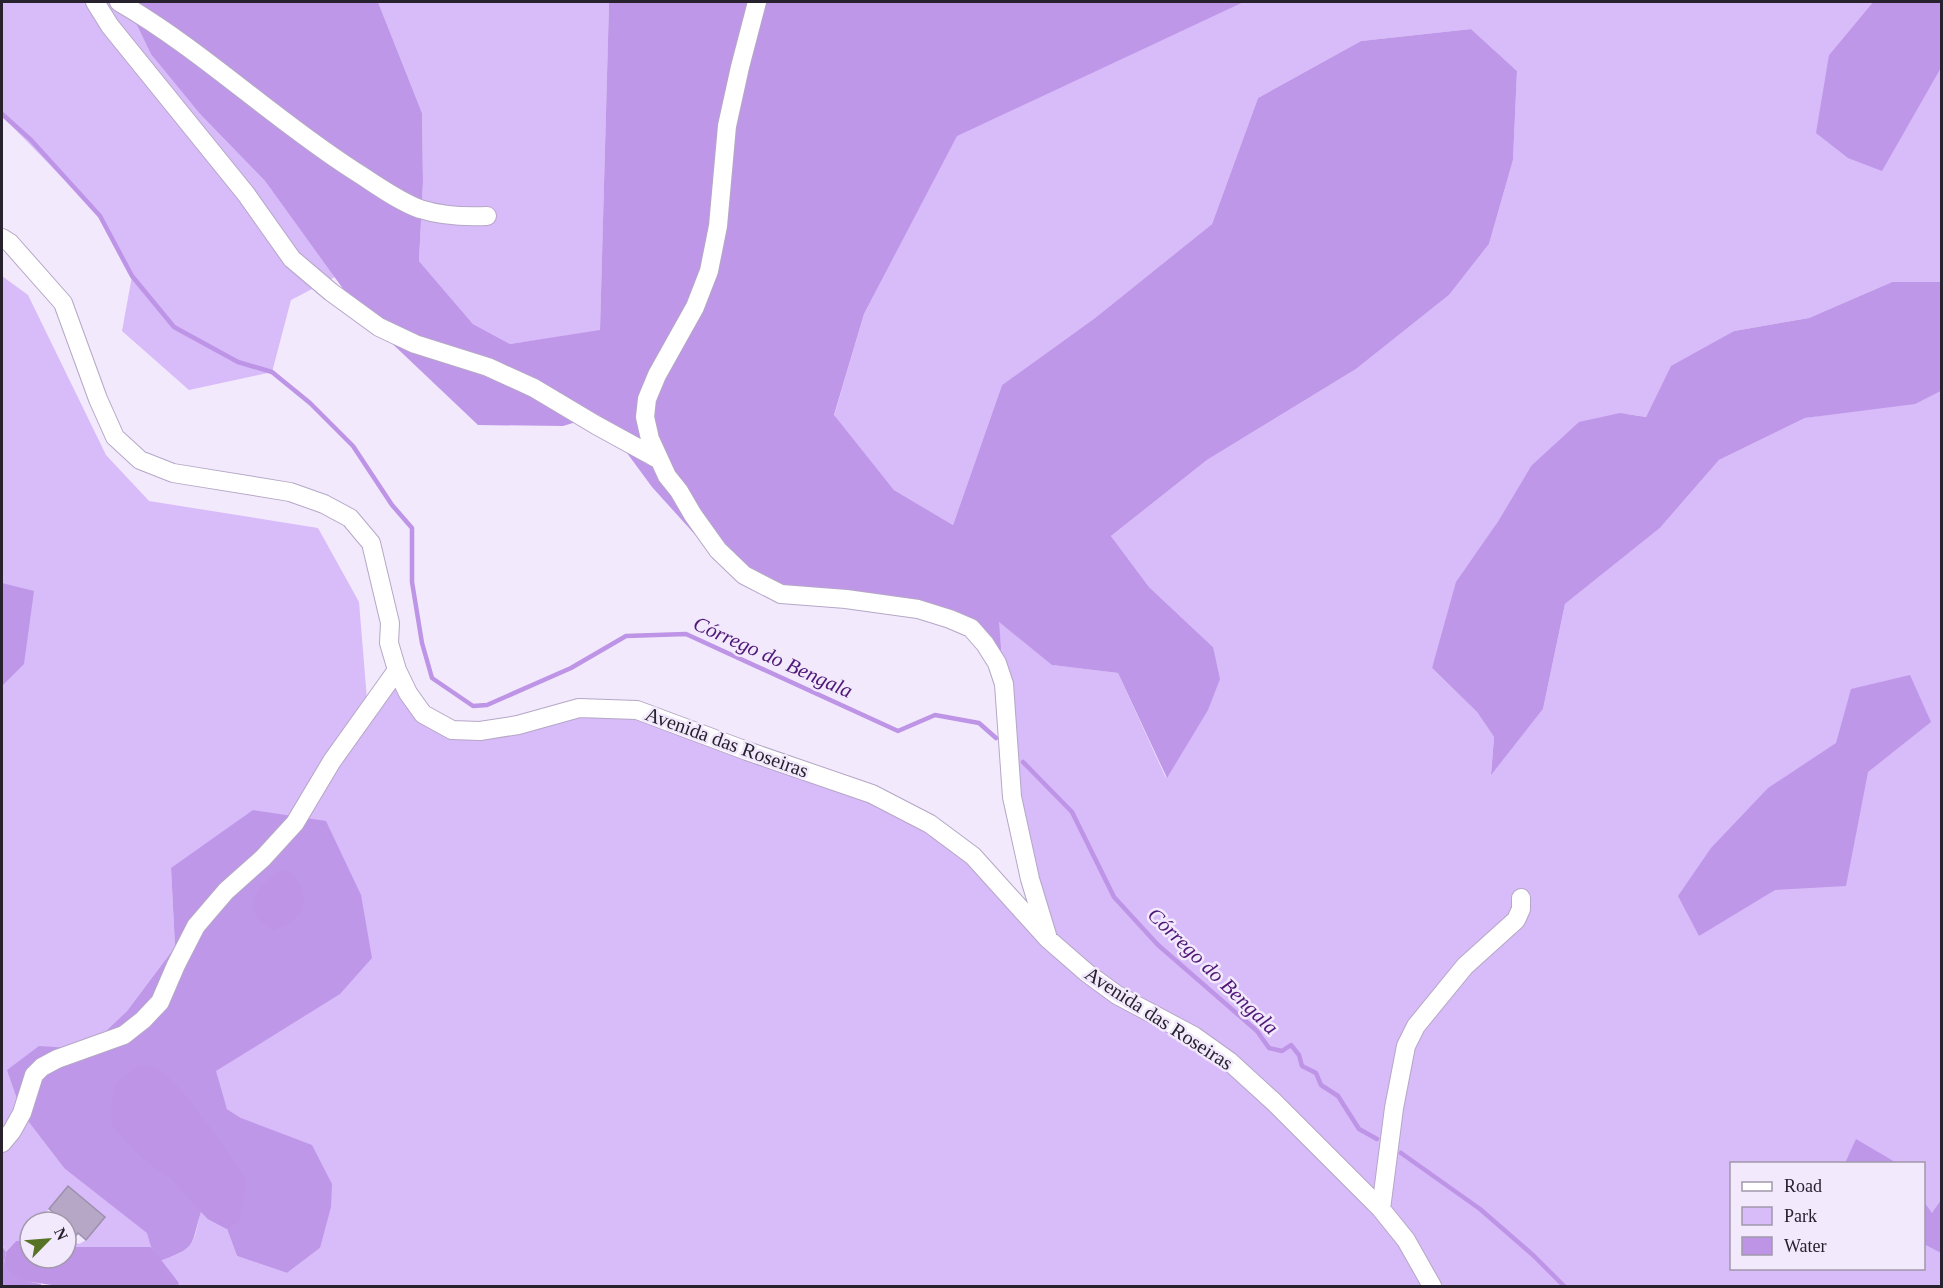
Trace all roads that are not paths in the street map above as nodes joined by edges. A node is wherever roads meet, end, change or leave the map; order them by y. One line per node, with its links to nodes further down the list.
1 (95, 2): 6 (street)
2 (120, 2): 4 (street)
3 (757, 2): 6 (street)
4 (488, 216)
5 (2, 238): 7 (street, Avenida das Roseiras)
6 (658, 459): 9 (street)
7 (397, 670): 9 (street, Avenida das Roseiras); 10 (street)
8 (1521, 898): 11 (street)
9 (1048, 939): 11 (street, Avenida das Roseiras)
10 (2, 1143)
11 (1381, 1209): 12 (street, Avenida das Roseiras)
12 (1432, 1287)

